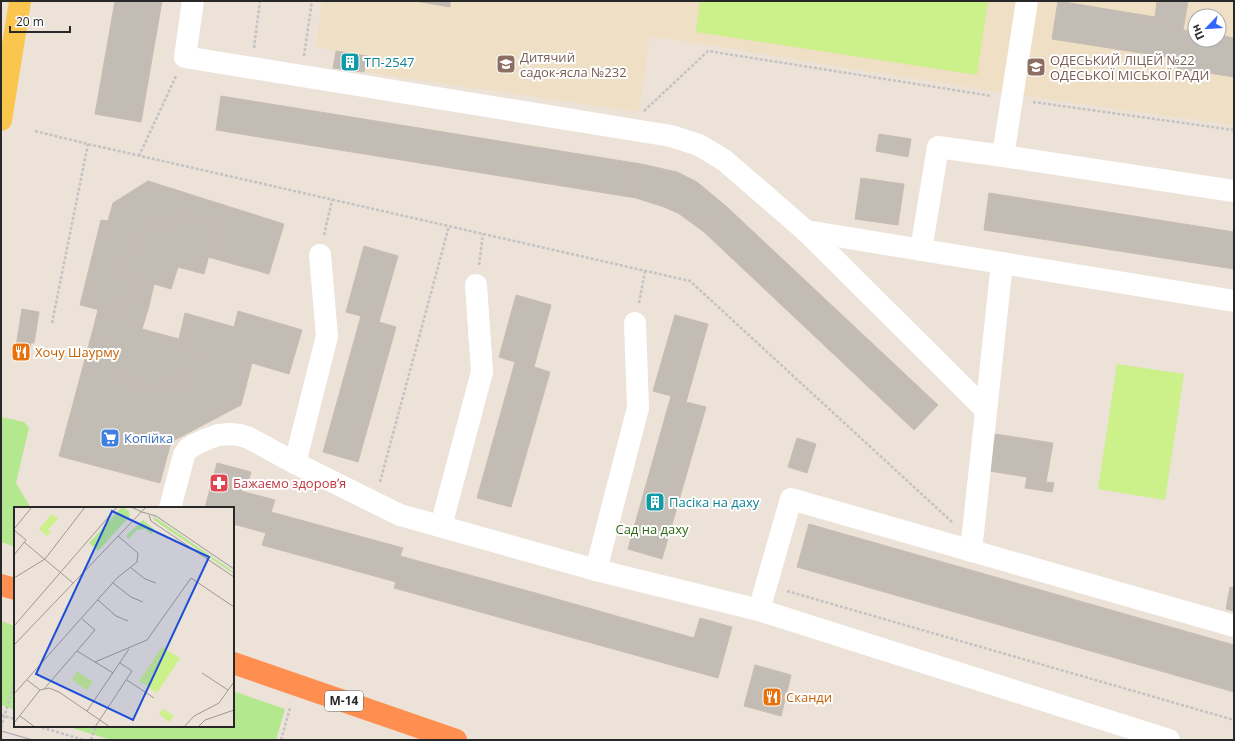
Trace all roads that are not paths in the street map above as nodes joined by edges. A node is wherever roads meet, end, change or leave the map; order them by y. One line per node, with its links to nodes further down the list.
1 (20, 1): 4 (main road)
2 (194, 1): 7 (lane)
3 (1027, 1): 5 (lane)
4 (1, 120)
5 (1003, 156): 6 (lane); 8 (lane)
6 (1234, 191)
7 (806, 231): 8 (lane); 14 (lane)
8 (921, 250): 10 (lane)
9 (320, 255): 15 (lane)
10 (1002, 263): 12 (lane); 14 (lane)
11 (476, 285): 17 (lane)
12 (1234, 301)
13 (635, 323): 19 (lane)
14 (986, 410): 18 (lane)
15 (295, 463): 16 (lane); 17 (lane)
16 (170, 507)
17 (441, 526): 19 (lane)
18 (971, 545): 22 (lane); 23 (lane)
19 (596, 570): 22 (lane)
20 (1, 585): 21 (highway)
21 (14, 589)
22 (759, 610): 26 (lane)
23 (1234, 626)
24 (234, 663): 25 (highway, М-14)
25 (456, 740)
26 (1169, 740)

